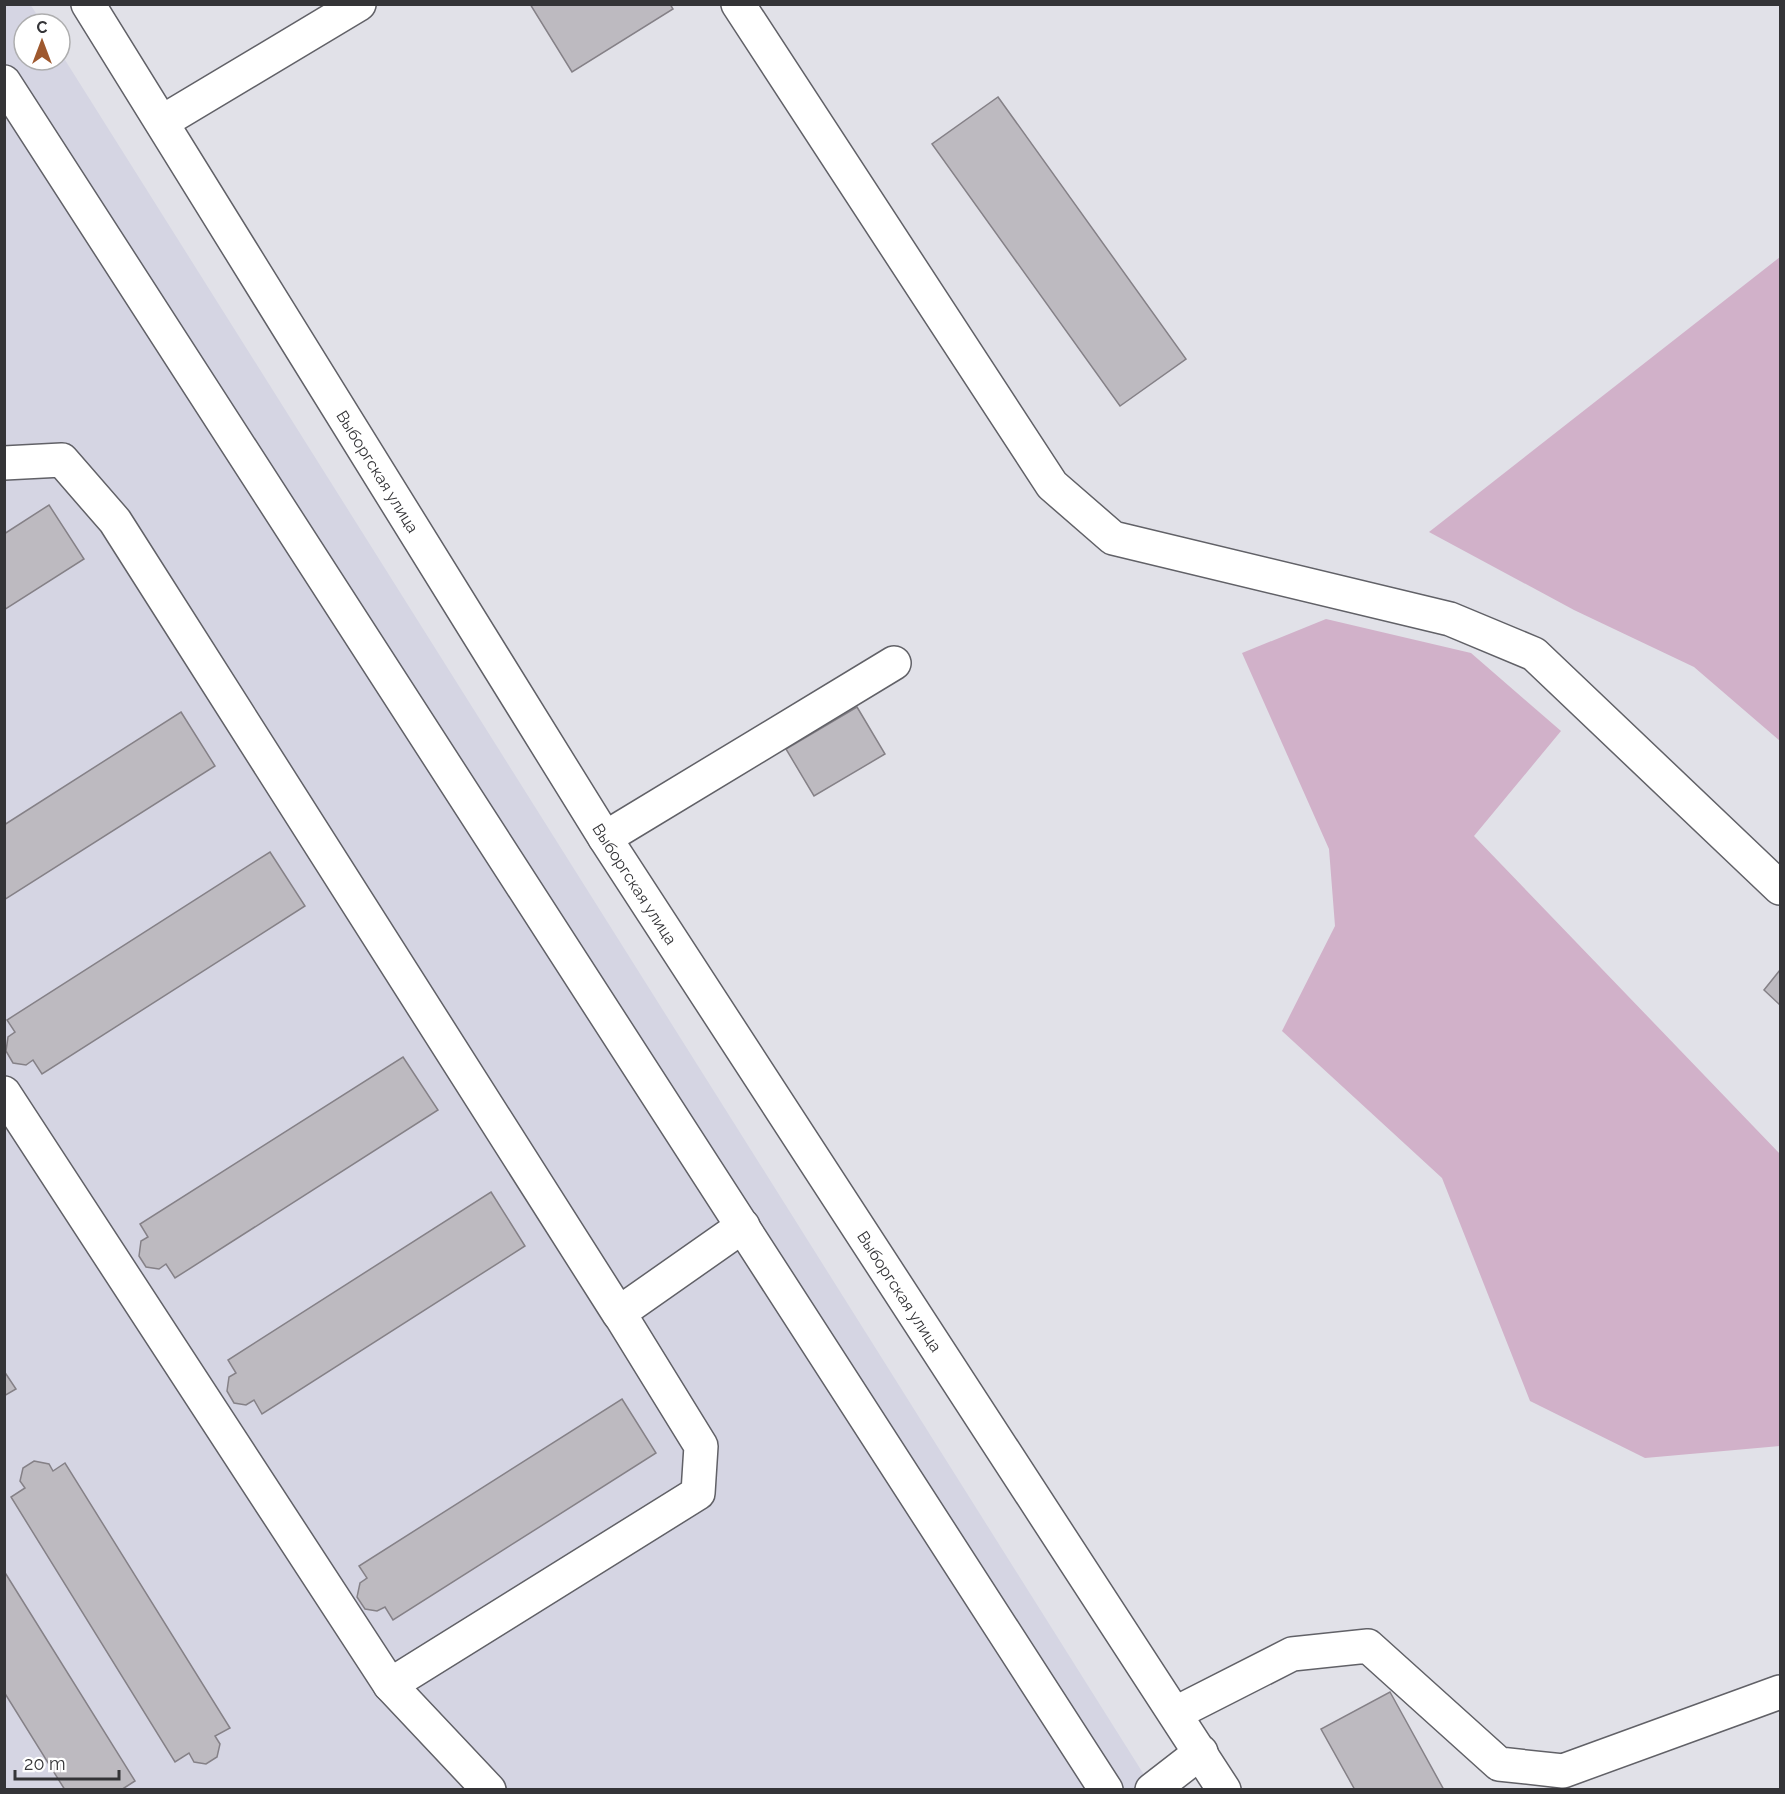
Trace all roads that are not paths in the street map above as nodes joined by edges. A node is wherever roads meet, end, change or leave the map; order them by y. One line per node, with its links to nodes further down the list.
1 (88, 4): 5 (street, Выборгская улица)
2 (359, 4): 5 (street)
3 (738, 4): 9 (street)
4 (4, 82): 11 (street)
5 (162, 122): 8 (street, Выборгская улица)
6 (4, 463): 12 (street)
7 (894, 663): 8 (street)
8 (605, 838): 15 (street, Выборгская улица)
9 (1780, 888)
10 (4, 1093): 13 (street)
11 (743, 1226): 12 (street); 18 (street)
12 (619, 1314): 13 (street)
13 (390, 1685): 17 (street)
14 (1780, 1692): 15 (street)
15 (1176, 1713): 16 (street, Выборгская улица)
16 (1201, 1752): 19 (street); 20 (street, Выборгская улица)
17 (489, 1790)
18 (1106, 1790)
19 (1152, 1790)
20 (1224, 1790)

